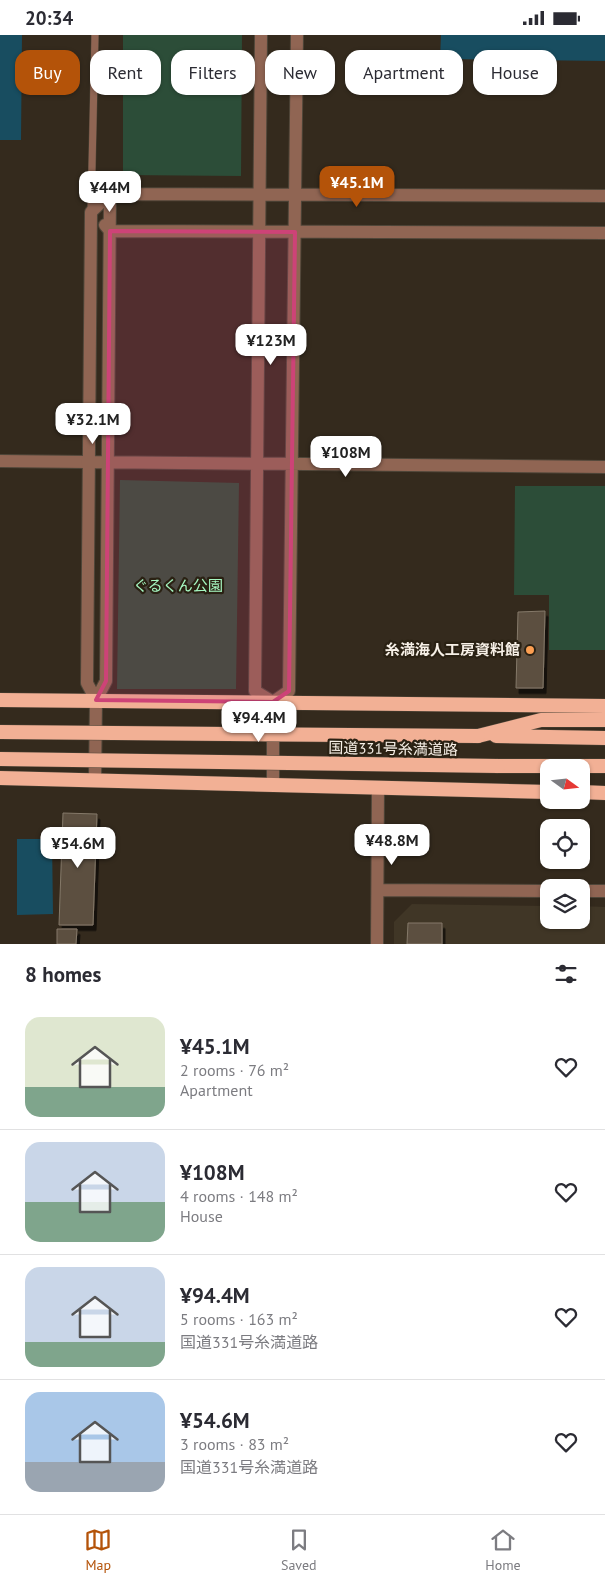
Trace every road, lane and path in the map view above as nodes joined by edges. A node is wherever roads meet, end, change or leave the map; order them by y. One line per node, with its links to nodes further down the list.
1 (94, 35): 8 (lane)
2 (261, 35): 6 (street)
3 (297, 35): 4 (street)
4 (296, 193): 6 (street); 7 (street); 10 (street)
5 (110, 194): 6 (street); 8 (street); 9 (street)
6 (258, 194): 11 (street)
7 (605, 196)
8 (91, 212): 9 (street); 14 (street)
9 (110, 231): 11 (street); 15 (street)
10 (295, 232): 11 (street); 12 (street); 17 (street)
11 (258, 233): 16 (street)
12 (605, 233)
13 (0, 461): 14 (street)
14 (87, 462): 15 (street); 20 (street)
15 (106, 463): 16 (street); 20 (street)
16 (257, 464): 17 (street); 21 (street)
17 (292, 464): 18 (street); 21 (street)
18 (605, 467)
19 (0, 700): 20 (highway)
20 (96, 700): 21 (highway); 34 (street)
21 (273, 702): 22 (highway); 35 (street)
22 (605, 706)
23 (605, 720): 25 (highway)
24 (0, 732): 25 (highway, 国道331号糸満道路, bridge)
25 (478, 736): 26 (highway, 国道331号糸満道路)
26 (605, 737)
27 (0, 759): 28 (highway, 国道331号糸満道路, bridge)
28 (498, 766): 29 (highway, 国道331号糸満道路); 30 (highway)
29 (605, 766)
30 (540, 770)
31 (590, 775): 32 (highway)
32 (605, 776)
33 (0, 778): 34 (highway)
34 (95, 779): 35 (highway)
35 (273, 784): 36 (highway)
36 (378, 788): 37 (highway); 40 (street)
37 (540, 792)
38 (590, 793): 39 (highway)
39 (605, 793)
40 (378, 890): 41 (street); 44 (street)
41 (540, 891)
42 (590, 891): 43 (street)
43 (605, 891)
44 (377, 944)

